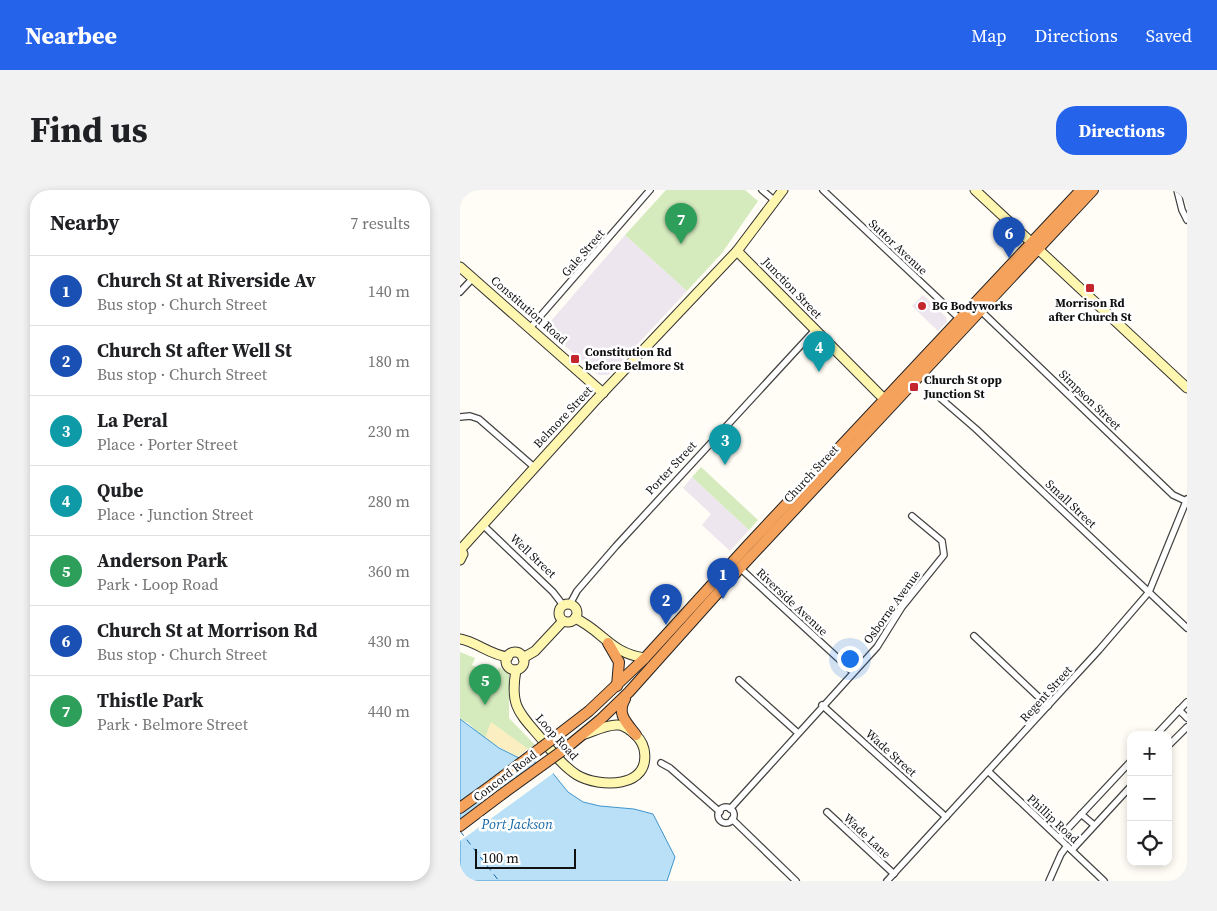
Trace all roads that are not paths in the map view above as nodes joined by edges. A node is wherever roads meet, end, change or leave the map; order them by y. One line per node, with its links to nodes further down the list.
1 (650, 190): 21 (street, Gale Street)
2 (762, 190): 10 (street)
3 (784, 190): 10 (main road, Belmore Street)
4 (823, 190): 20 (street, Suttor Avenue)
5 (975, 190): 14 (main road)
6 (1081, 190): 12 (highway)
7 (1092, 190): 11 (highway)
8 (1100, 190): 11 (highway)
9 (1177, 190): 13 (street)
10 (775, 201): 15 (main road, Belmore Street)
11 (1078, 205): 12 (highway)
12 (1066, 212): 14 (highway, Church Street)
13 (1187, 220)
14 (1035, 246): 19 (highway, Church Street); 20 (highway, Church Street); 23 (main road)
15 (737, 250): 22 (main road, Junction Street); 24 (main road, Belmore Street)
16 (460, 267): 17 (main road, Constitution Road)
17 (472, 278): 18 (street); 21 (main road, Constitution Road)
18 (460, 292)
19 (981, 311): 26 (highway, Church Street); 29 (street, Simpson Street)
20 (960, 319): 26 (highway, Church Street)
21 (530, 328): 24 (main road, Constitution Road)
22 (815, 330): 26 (main road, Junction Street); 37 (street, Porter Street)
23 (1187, 388)
24 (602, 393): 28 (main road, Belmore Street)
25 (939, 397): 36 (street, Small Street)
26 (888, 403): 35 (highway, Church Street); 46 (highway, Church Street)
27 (460, 417): 28 (street)
28 (534, 467): 32 (main road, Belmore Street)
29 (1187, 500): 30 (street, Regent Street)
30 (1185, 508): 36 (street, Regent Street)
31 (912, 516): 48 (street, Osborne Avenue)
32 (484, 526): 33 (main road, Belmore Street); 37 (street, Well Street)
33 (461, 548): 34 (main road)
34 (460, 560)
35 (740, 568): 48 (street, Riverside Avenue); 51 (highway, Church Street)
36 (1149, 592): 40 (street, Small Street); 54 (street, Regent Street)
37 (567, 605): 38 (main road); 39 (main road)
38 (576, 618): 39 (main road); 43 (main road)
39 (563, 621): 45 (main road)
40 (1187, 628)
41 (974, 636): 54 (street)
42 (460, 639): 44 (main road)
43 (608, 643): 46 (main road); 50 (highway)
44 (508, 657): 45 (main road); 47 (main road)
45 (523, 658): 47 (main road)
46 (645, 658): 50 (highway, Church Street)
47 (516, 670): 61 (main road, Loop Road)
48 (853, 672): 53 (street, Osborne Avenue)
49 (739, 680): 59 (street)
50 (617, 686): 62 (highway, Church Street)
51 (629, 692): 60 (highway, Church Street); 61 (highway)
52 (1187, 702): 55 (street)
53 (822, 705): 59 (street, Osborne Avenue); 74 (street, Wade Street)
54 (1048, 706): 67 (street, Regent Street)
55 (1179, 710): 56 (street); 58 (street)
56 (1187, 718)
57 (1187, 726): 63 (street)
58 (1160, 731)
59 (798, 732): 70 (street, Osborne Avenue)
60 (582, 735): 61 (main road, Loop Road); 64 (highway, Church Street)
61 (636, 735)
62 (554, 738): 69 (highway, Concord Road, bridge)
63 (1172, 742)
64 (566, 748): 77 (highway, Concord Road, bridge)
65 (661, 763): 71 (street)
66 (1127, 765): 73 (street)
67 (988, 771): 74 (street, Regent Street); 78 (street, Phillip Road)
68 (1127, 790): 76 (street)
69 (460, 808)
70 (730, 809): 71 (street); 75 (street)
71 (720, 812): 75 (street)
72 (827, 812): 80 (street, Wade Lane)
73 (1081, 814): 76 (street); 78 (street)
74 (946, 817): 80 (street, Regent Street)
75 (732, 819): 81 (street)
76 (1094, 825): 79 (street)
77 (460, 826)
78 (1059, 838): 79 (street, Phillip Road)
79 (1069, 848): 83 (street); 84 (street, Phillip Road)
80 (894, 874): 82 (street, Regent Street)
81 (796, 881)
82 (887, 881)
83 (1049, 881)
84 (1104, 881)

